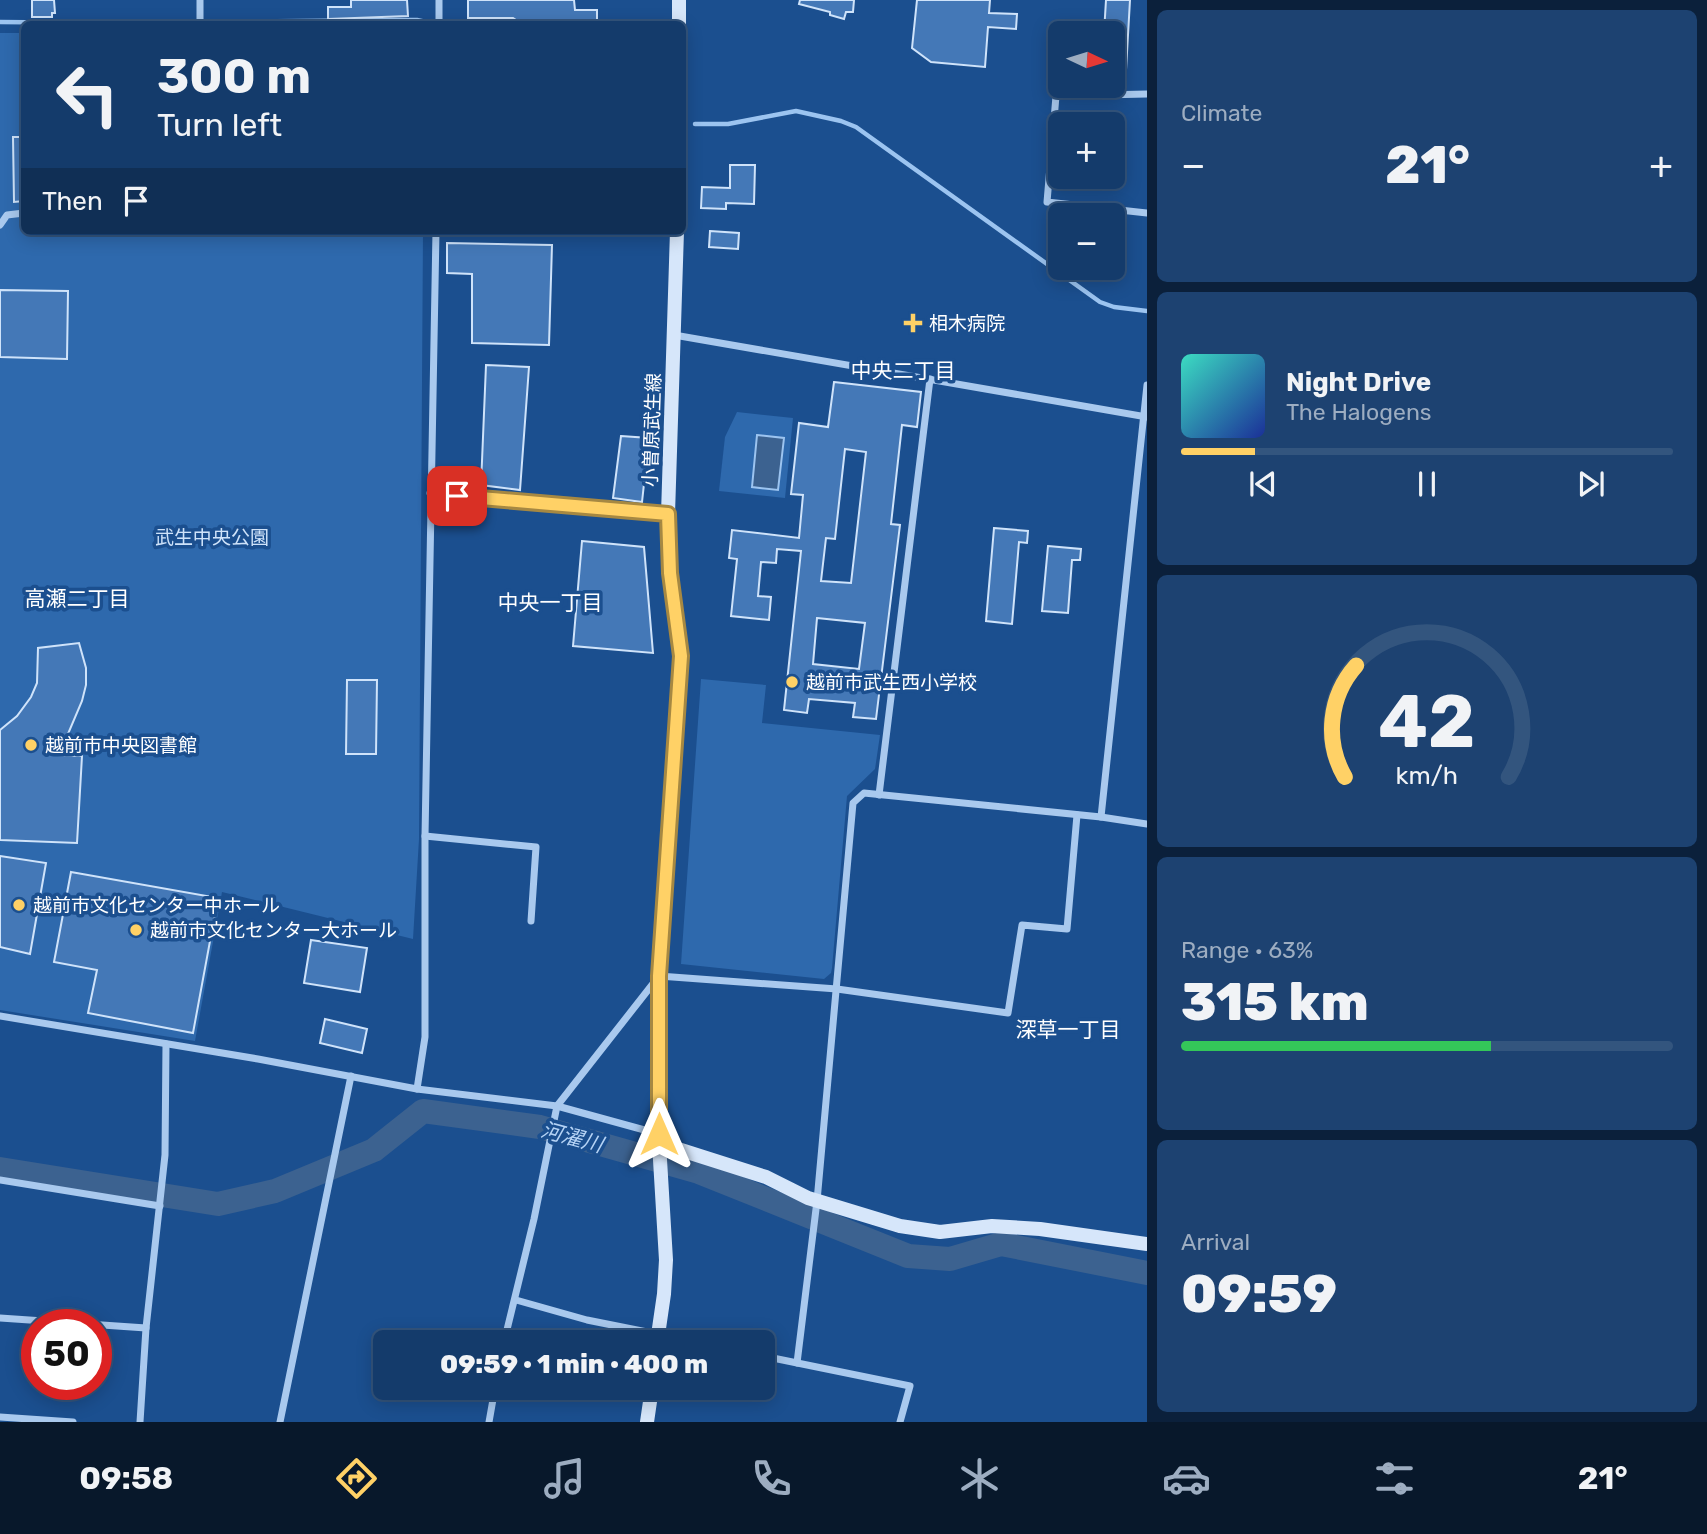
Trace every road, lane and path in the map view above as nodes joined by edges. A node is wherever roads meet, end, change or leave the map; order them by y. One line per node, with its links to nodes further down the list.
1 (200, 0): 4 (street)
2 (439, 0): 5 (street)
3 (679, 0): 6 (main road)
4 (200, 21)
5 (439, 21)
6 (679, 21)
7 (1147, 94): 9 (street)
8 (21, 213): 10 (street)
9 (1147, 213)
10 (0, 225)
11 (436, 235): 17 (street)
12 (677, 235): 13 (main road, 小曽原武生線)
13 (674, 335): 14 (street); 18 (main road, 小曽原武生線)
14 (930, 379): 16 (street); 19 (street)
15 (1147, 385): 16 (street)
16 (1145, 417): 21 (street)
17 (430, 494): 18 (street); 23 (street)
18 (668, 514): 25 (main road, 小曽原武生線)
19 (879, 795): 20 (street); 26 (street)
20 (1077, 815): 21 (street); 26 (street)
21 (1101, 817): 22 (street)
22 (1147, 824)
23 (425, 836): 24 (street); 30 (street)
24 (531, 921)
25 (659, 976): 26 (street); 31 (street); 32 (main road, 小曽原武生線)
26 (837, 989): 34 (street)
27 (0, 1016): 28 (street)
28 (166, 1044): 29 (street); 35 (street)
29 (351, 1076): 30 (street); 50 (street)
30 (416, 1088): 31 (street)
31 (557, 1106): 32 (street); 37 (street)
32 (659, 1141): 34 (main road); 42 (main road, 小曽原武生線)
33 (0, 1180): 35 (street)
34 (817, 1201): 36 (main road); 44 (street)
35 (160, 1206): 39 (street)
36 (1147, 1244)
37 (516, 1300): 40 (street); 41 (street)
38 (0, 1318): 39 (street)
39 (146, 1328): 49 (street)
40 (507, 1330)
41 (626, 1330)
42 (659, 1330)
43 (775, 1358): 44 (street)
44 (797, 1363): 53 (street)
45 (493, 1400): 51 (street)
46 (650, 1400): 52 (main road)
47 (0, 1416): 48 (street)
48 (73, 1422)
49 (140, 1422)
50 (280, 1422)
51 (489, 1422)
52 (647, 1422)
53 (900, 1422)

